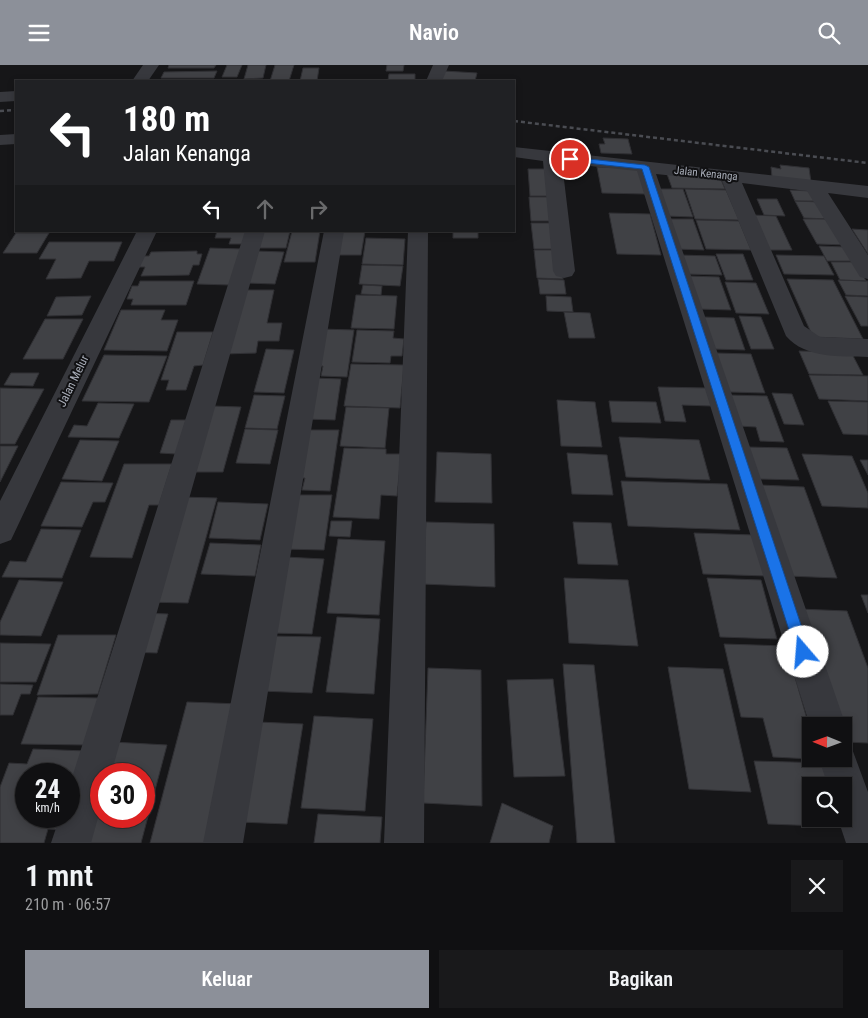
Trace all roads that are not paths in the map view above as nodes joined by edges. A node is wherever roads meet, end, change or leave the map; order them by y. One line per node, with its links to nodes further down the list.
1 (150, 65): 3 (street)
2 (441, 65): 4 (street)
3 (141, 80)
4 (434, 80)
5 (15, 96): 6 (street)
6 (0, 97)
7 (15, 139): 8 (street)
8 (0, 140)
9 (515, 152): 10 (street, Jalan Kenanga)
10 (552, 157): 11 (street, Jalan Kenanga); 19 (street)
11 (645, 167): 12 (street, Jalan Kenanga); 23 (street)
12 (730, 175): 13 (street, Jalan Kenanga); 21 (street)
13 (814, 186): 14 (street, Jalan Kenanga); 20 (street)
14 (868, 192)
15 (146, 232): 22 (street, Jalan Melur)
16 (256, 232): 25 (street)
17 (334, 232): 26 (street)
18 (418, 232): 27 (street)
19 (564, 271)
20 (868, 272)
21 (868, 349)
22 (0, 531)
23 (825, 717)
24 (841, 767): 28 (street)
25 (71, 843)
26 (222, 843)
27 (404, 843)
28 (866, 843)

